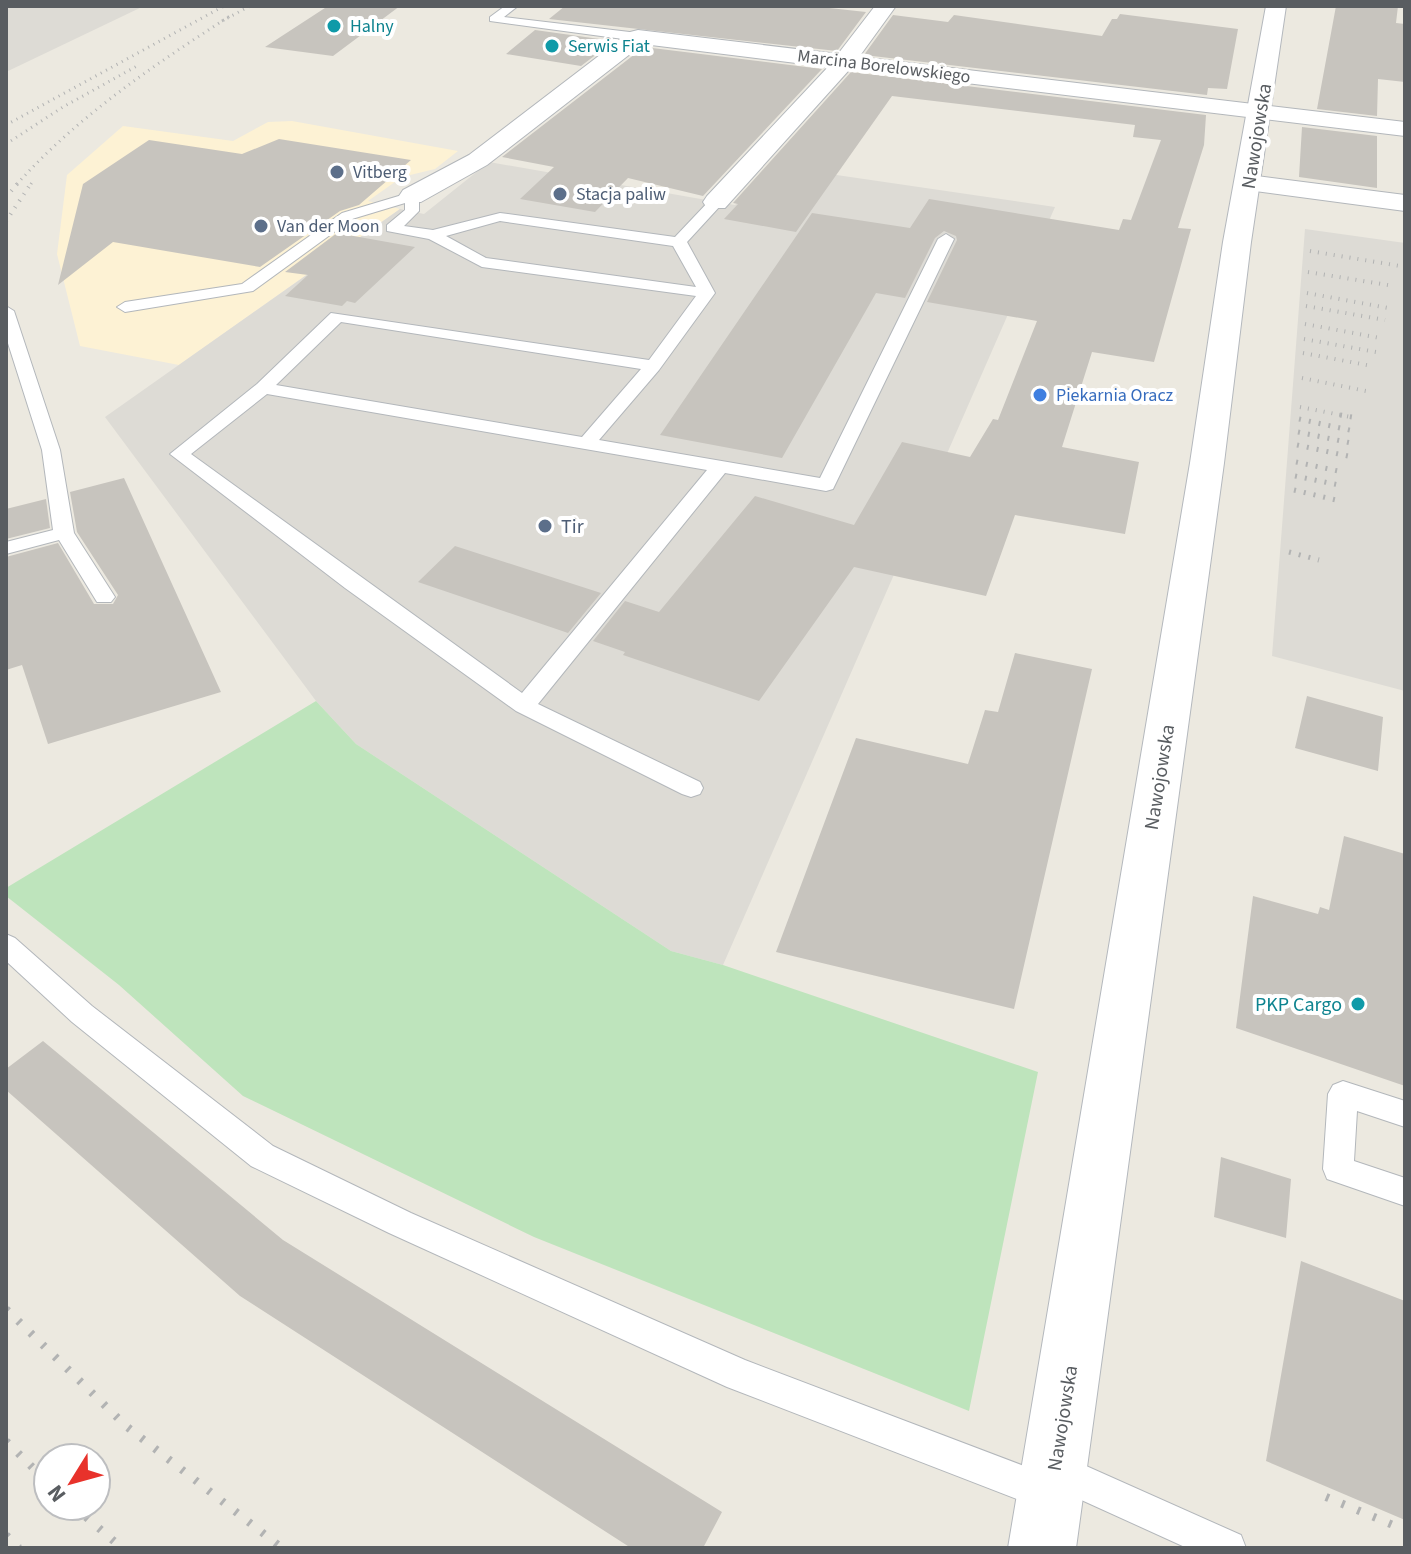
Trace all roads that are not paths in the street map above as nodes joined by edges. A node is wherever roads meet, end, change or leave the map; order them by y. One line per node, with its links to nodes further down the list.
1 (512, 6): 4 (lane)
2 (886, 6): 5 (street)
3 (1276, 6): 6 (street, Nawojowska)
4 (638, 37): 5 (street, Marcina Borelowskiego); 9 (street)
5 (845, 61): 6 (street, Marcina Borelowskiego); 10 (street)
6 (1259, 111): 7 (street, Marcina Borelowskiego); 8 (street, Nawojowska)
7 (1405, 129)
8 (1249, 183): 11 (street); 30 (street, Nawojowska)
9 (412, 196): 12 (lane); 16 (lane)
10 (716, 202): 14 (lane)
11 (1405, 203)
12 (433, 235): 14 (lane); 15 (lane)
13 (946, 239): 21 (lane)
14 (679, 242): 15 (lane)
15 (707, 293): 18 (lane)
16 (125, 307)
17 (6, 311): 22 (lane)
18 (653, 366): 19 (lane); 20 (lane)
19 (263, 388): 20 (lane); 25 (lane)
20 (585, 445): 21 (lane)
21 (720, 467): 25 (lane)
22 (64, 533): 23 (lane); 24 (lane)
23 (6, 548)
24 (104, 597)
25 (524, 706): 26 (lane)
26 (691, 788)
27 (6, 945): 30 (lane)
28 (1405, 1114): 29 (lane)
29 (1405, 1192)
30 (1052, 1482): 31 (street, Nawojowska); 32 (lane)
31 (1042, 1548)
32 (1228, 1548)

